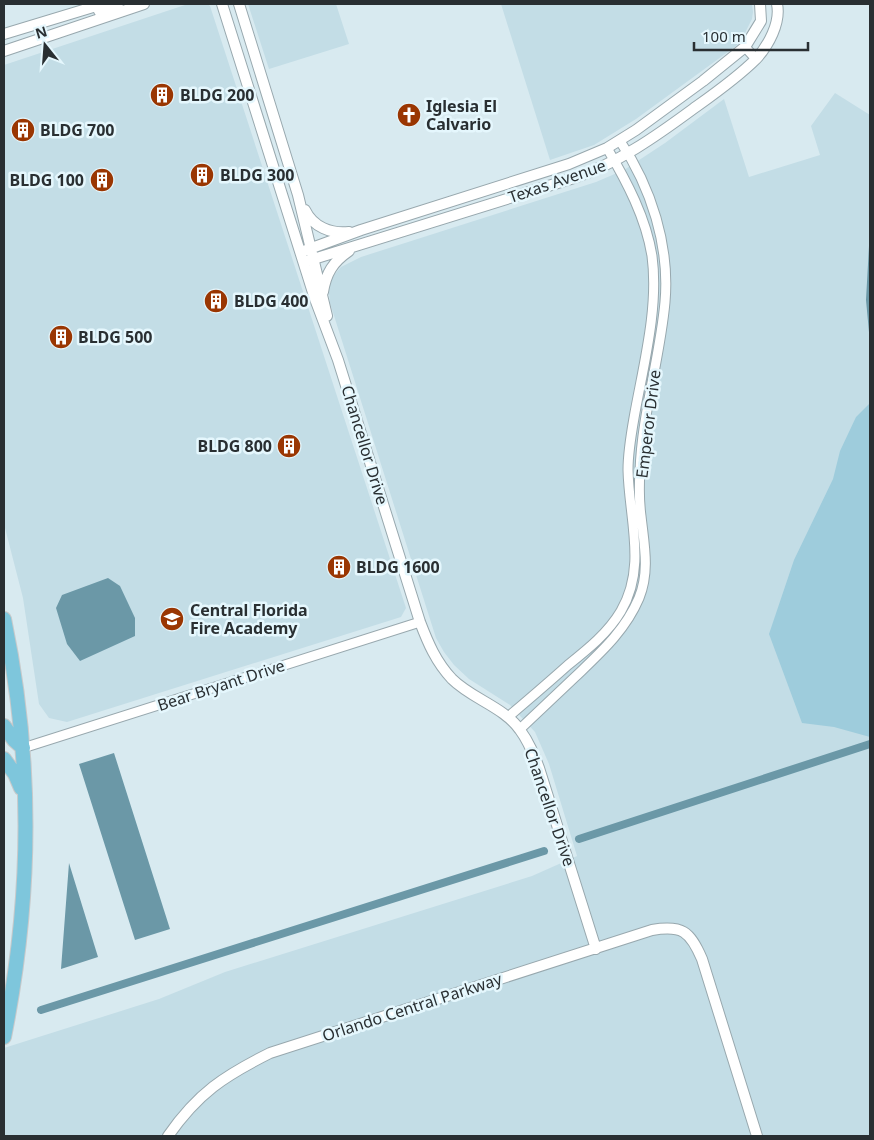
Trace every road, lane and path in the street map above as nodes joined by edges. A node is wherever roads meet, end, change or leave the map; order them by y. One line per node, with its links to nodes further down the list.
1 (104, 4): 8 (street)
2 (118, 4): 9 (street)
3 (144, 4): 9 (street)
4 (222, 4): 24 (street, Chancellor Drive)
5 (239, 4): 21 (street, Chancellor Drive)
6 (760, 4): 10 (street, Texas Avenue)
7 (777, 4): 12 (street, Texas Avenue)
8 (4, 34)
9 (36, 40): 11 (street)
10 (745, 47): 12 (street); 13 (street, Texas Avenue)
11 (4, 51)
12 (756, 59): 14 (street, Texas Avenue)
13 (703, 81): 14 (street); 15 (street, Texas Avenue)
14 (715, 94): 17 (street, Texas Avenue)
15 (620, 140): 16 (street, Texas Avenue); 17 (street, Emperor Drive)
16 (607, 148): 18 (street, Emperor Drive); 19 (street, Texas Avenue)
17 (629, 154): 18 (street, Texas Avenue); 31 (street, Emperor Drive)
18 (615, 161): 20 (street, Texas Avenue); 29 (street, Emperor Drive)
19 (569, 164): 20 (street); 22 (street, Texas Avenue)
20 (574, 178): 23 (street, Texas Avenue)
21 (298, 195): 22 (street); 24 (street, Chancellor Drive)
22 (361, 230): 24 (street, Texas Avenue)
23 (358, 245): 24 (street, Texas Avenue); 25 (street)
24 (308, 255): 25 (street, Chancellor Drive); 26 (street, Chancellor Drive)
25 (322, 296): 26 (street, Chancellor Drive)
26 (338, 360): 28 (street, Chancellor Drive)
27 (4, 619): 32 (highway)
28 (420, 622): 29 (street, Chancellor Drive); 32 (street, Bear Bryant Drive)
29 (508, 717): 31 (street, Chancellor Drive)
30 (4, 726): 32 (highway)
31 (520, 729): 35 (street, Chancellor Drive)
32 (22, 748): 34 (highway)
33 (4, 759): 34 (highway)
34 (25, 798): 36 (highway)
35 (596, 949): 37 (street, Orlando Central Parkway); 38 (street, Orlando Central Parkway)
36 (4, 1036)
37 (168, 1136)
38 (756, 1136)

